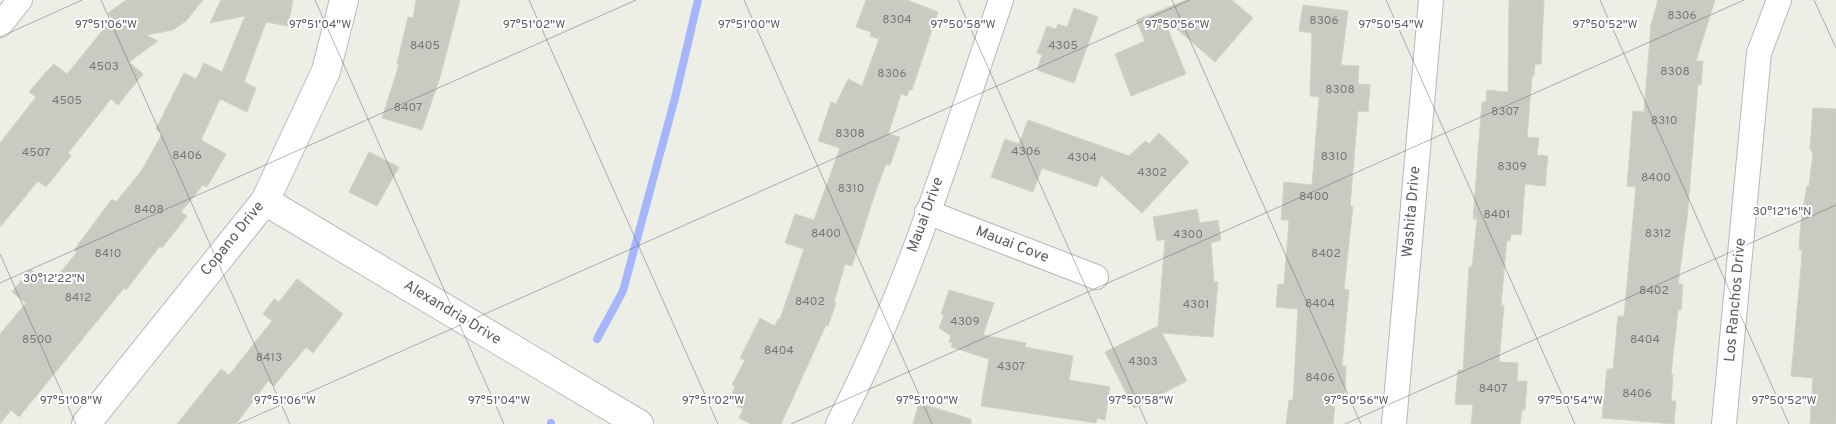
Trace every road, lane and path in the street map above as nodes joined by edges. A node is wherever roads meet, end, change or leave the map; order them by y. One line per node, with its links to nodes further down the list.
1 (20, 0): 6 (street)
2 (344, 0): 7 (street, Copano Drive)
3 (1001, 0): 8 (street, Mauai Drive)
4 (1431, 0): 13 (street, Washita Drive)
5 (1779, 0): 14 (street, Los Ranchos Drive)
6 (0, 25)
7 (265, 201): 10 (street, Copano Drive); 11 (street, Alexandria Drive)
8 (927, 212): 9 (street, Mauai Cove); 12 (street, Mauai Drive)
9 (1096, 277)
10 (86, 424)
11 (639, 424)
12 (838, 424)
13 (1394, 424)
14 (1724, 424)

